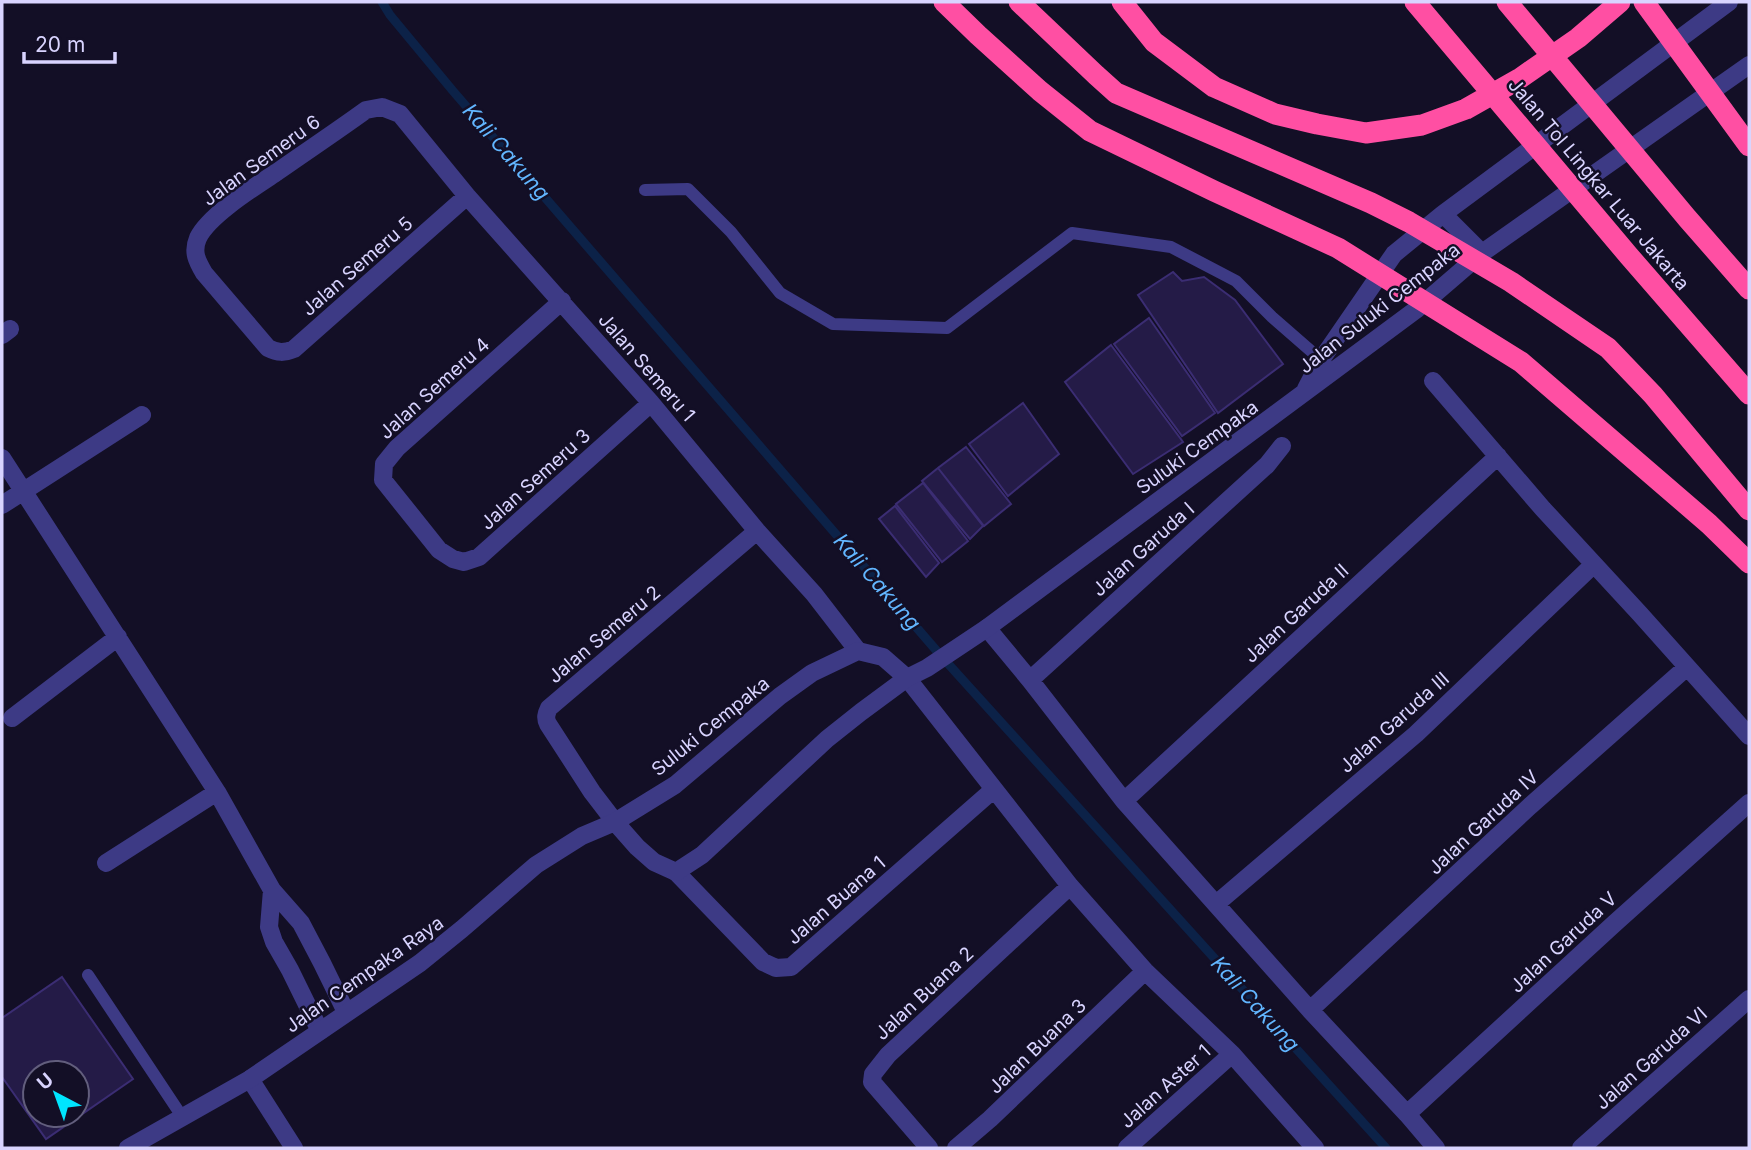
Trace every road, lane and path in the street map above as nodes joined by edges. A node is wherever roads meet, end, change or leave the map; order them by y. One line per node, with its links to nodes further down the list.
1 (944, 2): 33 (highway)
2 (1019, 2): 30 (highway)
3 (1122, 2): 6 (highway)
4 (1415, 2): 22 (highway, Jalan Tol Lingkar Luar Jakarta)
5 (1507, 2): 16 (highway)
6 (1619, 2)
7 (1643, 2): 11 (highway)
8 (1729, 2): 14 (street, Jalan Suluki Cempaka)
9 (1749, 65): 15 (street, Jalan Suluki Cempaka)
10 (400, 114): 13 (street, Jalan Semeru 1); 18 (street, Jalan Semeru 6)
11 (1745, 140)
12 (645, 190): 19 (lane)
13 (467, 196): 17 (street, Jalan Semeru 1); 18 (street, Jalan Semeru 5)
14 (1443, 214): 15 (street); 19 (street, Jalan Suluki Cempaka)
15 (1482, 253): 19 (street, Jalan Suluki Cempaka)
16 (1749, 289)
17 (562, 302): 23 (street, Jalan Semeru 1); 32 (street, Jalan Semeru 4)
18 (268, 348)
19 (1328, 366): 21 (street, Jalan Suluki Cempaka)
20 (1433, 381): 26 (street)
21 (1305, 392): 35 (street, Suluki Cempaka)
22 (1749, 394)
23 (651, 403): 31 (street, Jalan Semeru 1); 32 (street, Jalan Semeru 3)
24 (142, 415): 28 (street)
25 (1282, 446): 40 (street, Jalan Garuda I)
26 (1498, 456): 34 (street); 45 (street, Jalan Garuda II)
27 (2, 458): 28 (street)
28 (24, 491): 29 (street); 36 (street)
29 (2, 505)
30 (1749, 510)
31 (757, 531): 37 (street, Jalan Semeru 1); 47 (street, Jalan Semeru 2)
32 (439, 550)
33 (1749, 563)
34 (1593, 565): 38 (street); 52 (street, Jalan Garuda III)
35 (987, 628): 39 (street, Suluki Cempaka); 40 (street)
36 (118, 637): 41 (street); 44 (street)
37 (858, 651): 39 (street); 47 (street, Suluki Cempaka)
38 (1687, 667): 42 (street); 56 (street, Jalan Garuda IV)
39 (907, 678): 43 (street); 49 (street, Suluki Cempaka)
40 (1030, 680): 45 (street)
41 (12, 718)
42 (1749, 736)
43 (993, 790): 49 (street, Jalan Buana 1); 50 (street)
44 (217, 792): 48 (street); 51 (street)
45 (1124, 801): 52 (street)
46 (1749, 803): 61 (street, Jalan Garuda V)
47 (615, 821): 49 (street); 57 (street, Jalan Cempaka Raya)
48 (106, 863)
49 (676, 872)
50 (1070, 886): 53 (street); 63 (street, Jalan Buana 2)
51 (272, 890): 57 (street); 58 (street)
52 (1216, 904): 56 (street)
53 (1145, 971): 59 (street); 67 (street, Jalan Buana 3)
54 (88, 975): 62 (lane)
55 (1749, 999): 70 (street, Jalan Garuda VI)
56 (1310, 1010): 61 (street)
57 (346, 1012): 58 (street, Jalan Cempaka Raya)
58 (320, 1031): 60 (street, Jalan Cempaka Raya)
59 (1232, 1055): 64 (street); 68 (street, Jalan Aster 1)
60 (250, 1079): 62 (street, Jalan Cempaka Raya); 66 (street)
61 (1407, 1114): 69 (street)
62 (183, 1118): 65 (street, Jalan Cempaka Raya)
63 (925, 1145)
64 (1310, 1146)
65 (128, 1148)
66 (294, 1148)
67 (956, 1148)
68 (1127, 1148)
69 (1436, 1148)
70 (1581, 1148)

